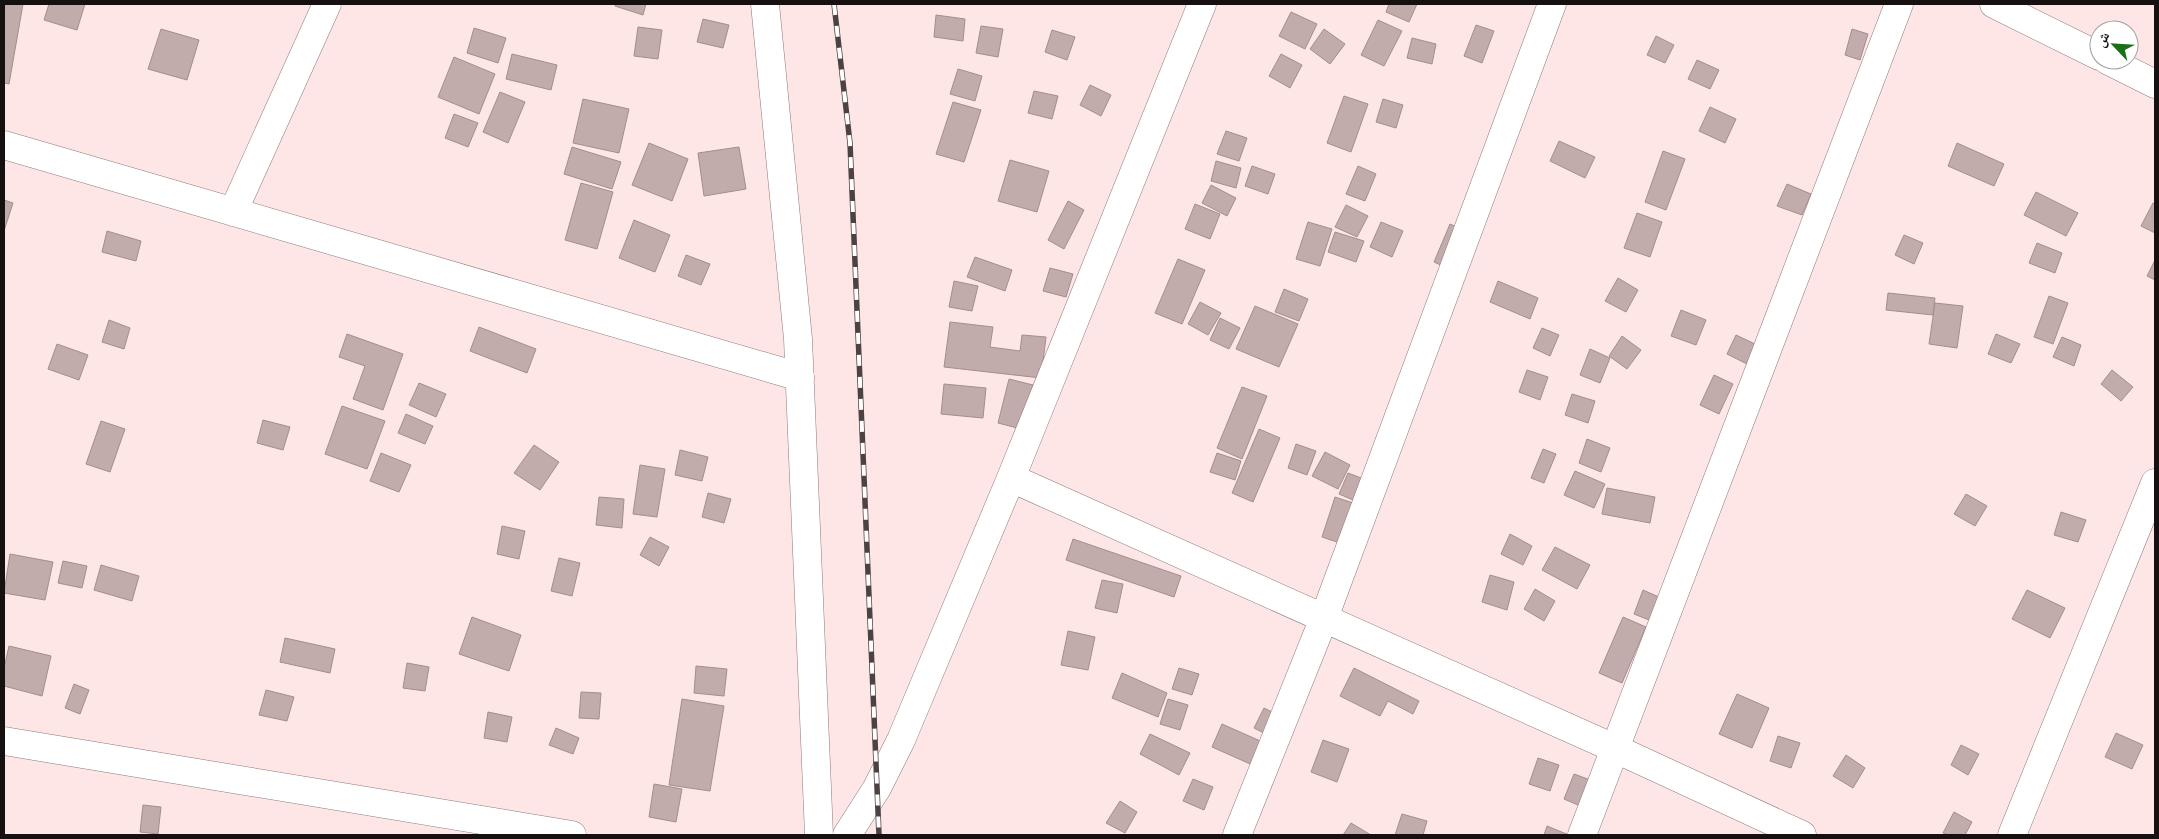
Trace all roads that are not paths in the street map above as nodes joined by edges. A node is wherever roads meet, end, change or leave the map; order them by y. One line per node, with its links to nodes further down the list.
1 (327, 4): 11 (street)
2 (764, 4): 12 (street)
3 (1202, 4): 13 (street)
4 (1552, 4): 15 (street)
5 (1899, 4): 17 (street)
6 (1994, 4): 7 (street)
7 (2089, 51)
8 (2127, 70): 9 (street)
9 (2155, 84)
10 (4, 145): 11 (street)
11 (233, 212): 12 (street)
12 (800, 377): 19 (street)
13 (1011, 478): 15 (street); 20 (street)
14 (2155, 483): 24 (street)
15 (1324, 618): 17 (street); 21 (street)
16 (4, 741): 18 (street)
17 (1616, 749): 22 (street); 23 (street)
18 (572, 835)
19 (818, 835)
20 (847, 835)
21 (1237, 835)
22 (1582, 835)
23 (1802, 835)
24 (2012, 835)

